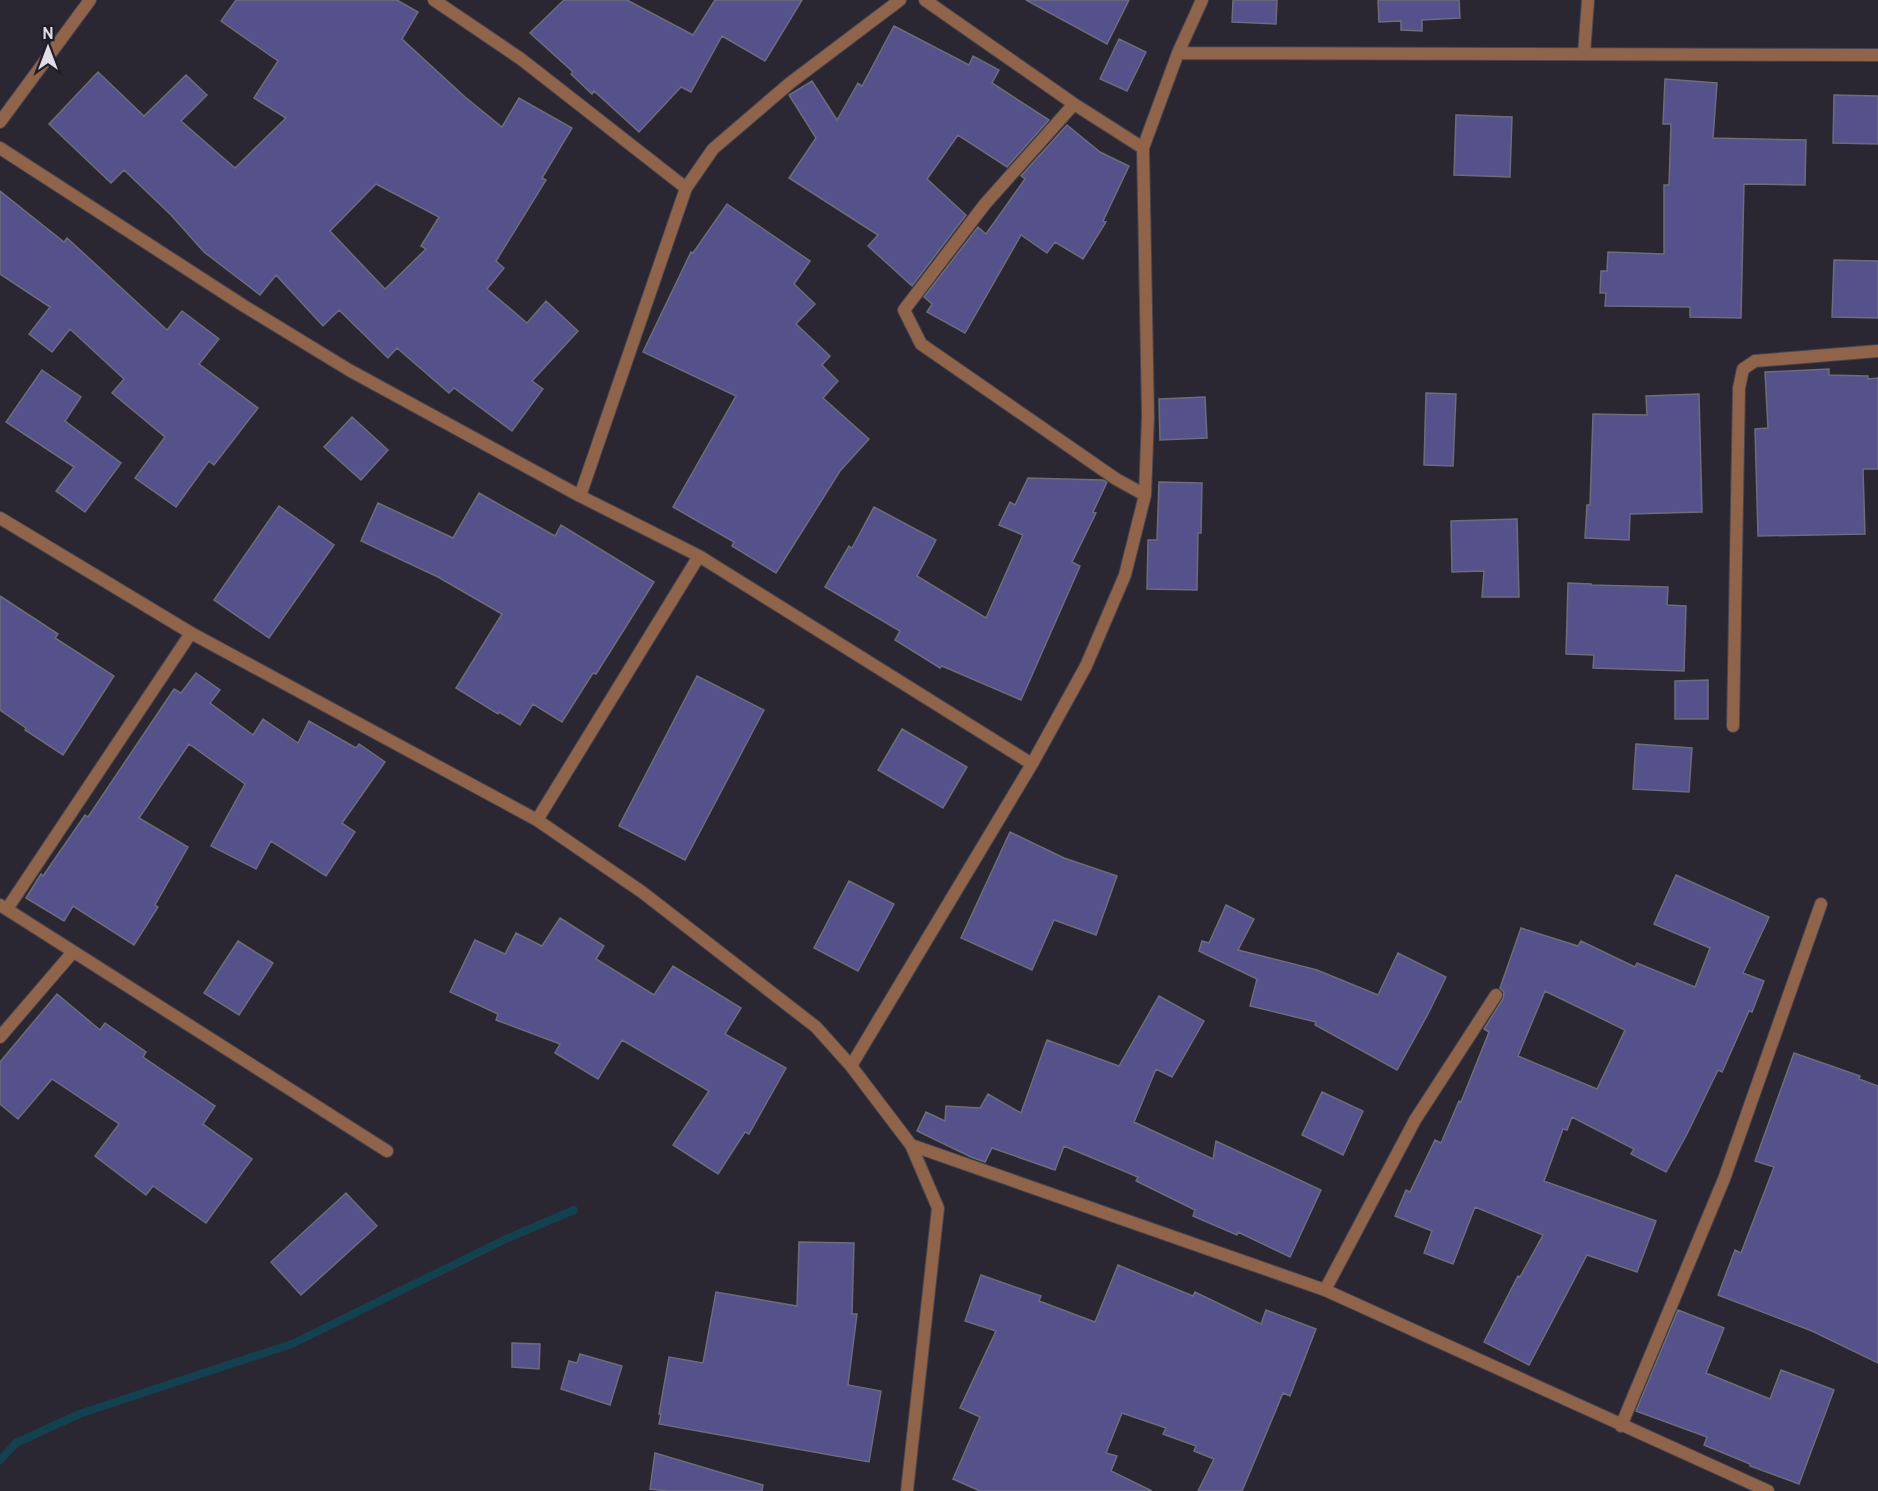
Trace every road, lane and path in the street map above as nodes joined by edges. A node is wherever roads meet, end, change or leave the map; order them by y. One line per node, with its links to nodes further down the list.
1 (90, 0): 11 (street)
2 (434, 0): 14 (street)
3 (900, 0): 14 (street)
4 (925, 0): 10 (street)
5 (1202, 0): 7 (street)
6 (1588, 0): 8 (street)
7 (1178, 53): 8 (street); 13 (street)
8 (1584, 54): 9 (street)
9 (1878, 55)
10 (1074, 104): 13 (street); 16 (street)
11 (0, 122)
12 (0, 148): 17 (street)
13 (1143, 148): 16 (street)
14 (686, 188): 17 (street)
15 (1878, 351): 21 (street)
16 (1145, 495): 22 (street)
17 (580, 496): 19 (street)
18 (0, 518): 20 (street)
19 (699, 556): 22 (street); 23 (street)
20 (191, 633): 23 (street); 25 (street)
21 (1733, 726)
22 (1032, 764): 29 (street)
23 (537, 820): 29 (street)
24 (1821, 904): 33 (street)
25 (4, 907): 26 (street)
26 (73, 952): 28 (street); 31 (street)
27 (1496, 995): 32 (street)
28 (0, 1036)
29 (851, 1065): 30 (street)
30 (911, 1144): 32 (street); 34 (street)
31 (387, 1151)
32 (1325, 1290): 33 (street)
33 (1622, 1426): 35 (street)
34 (907, 1491)
35 (1768, 1491)

